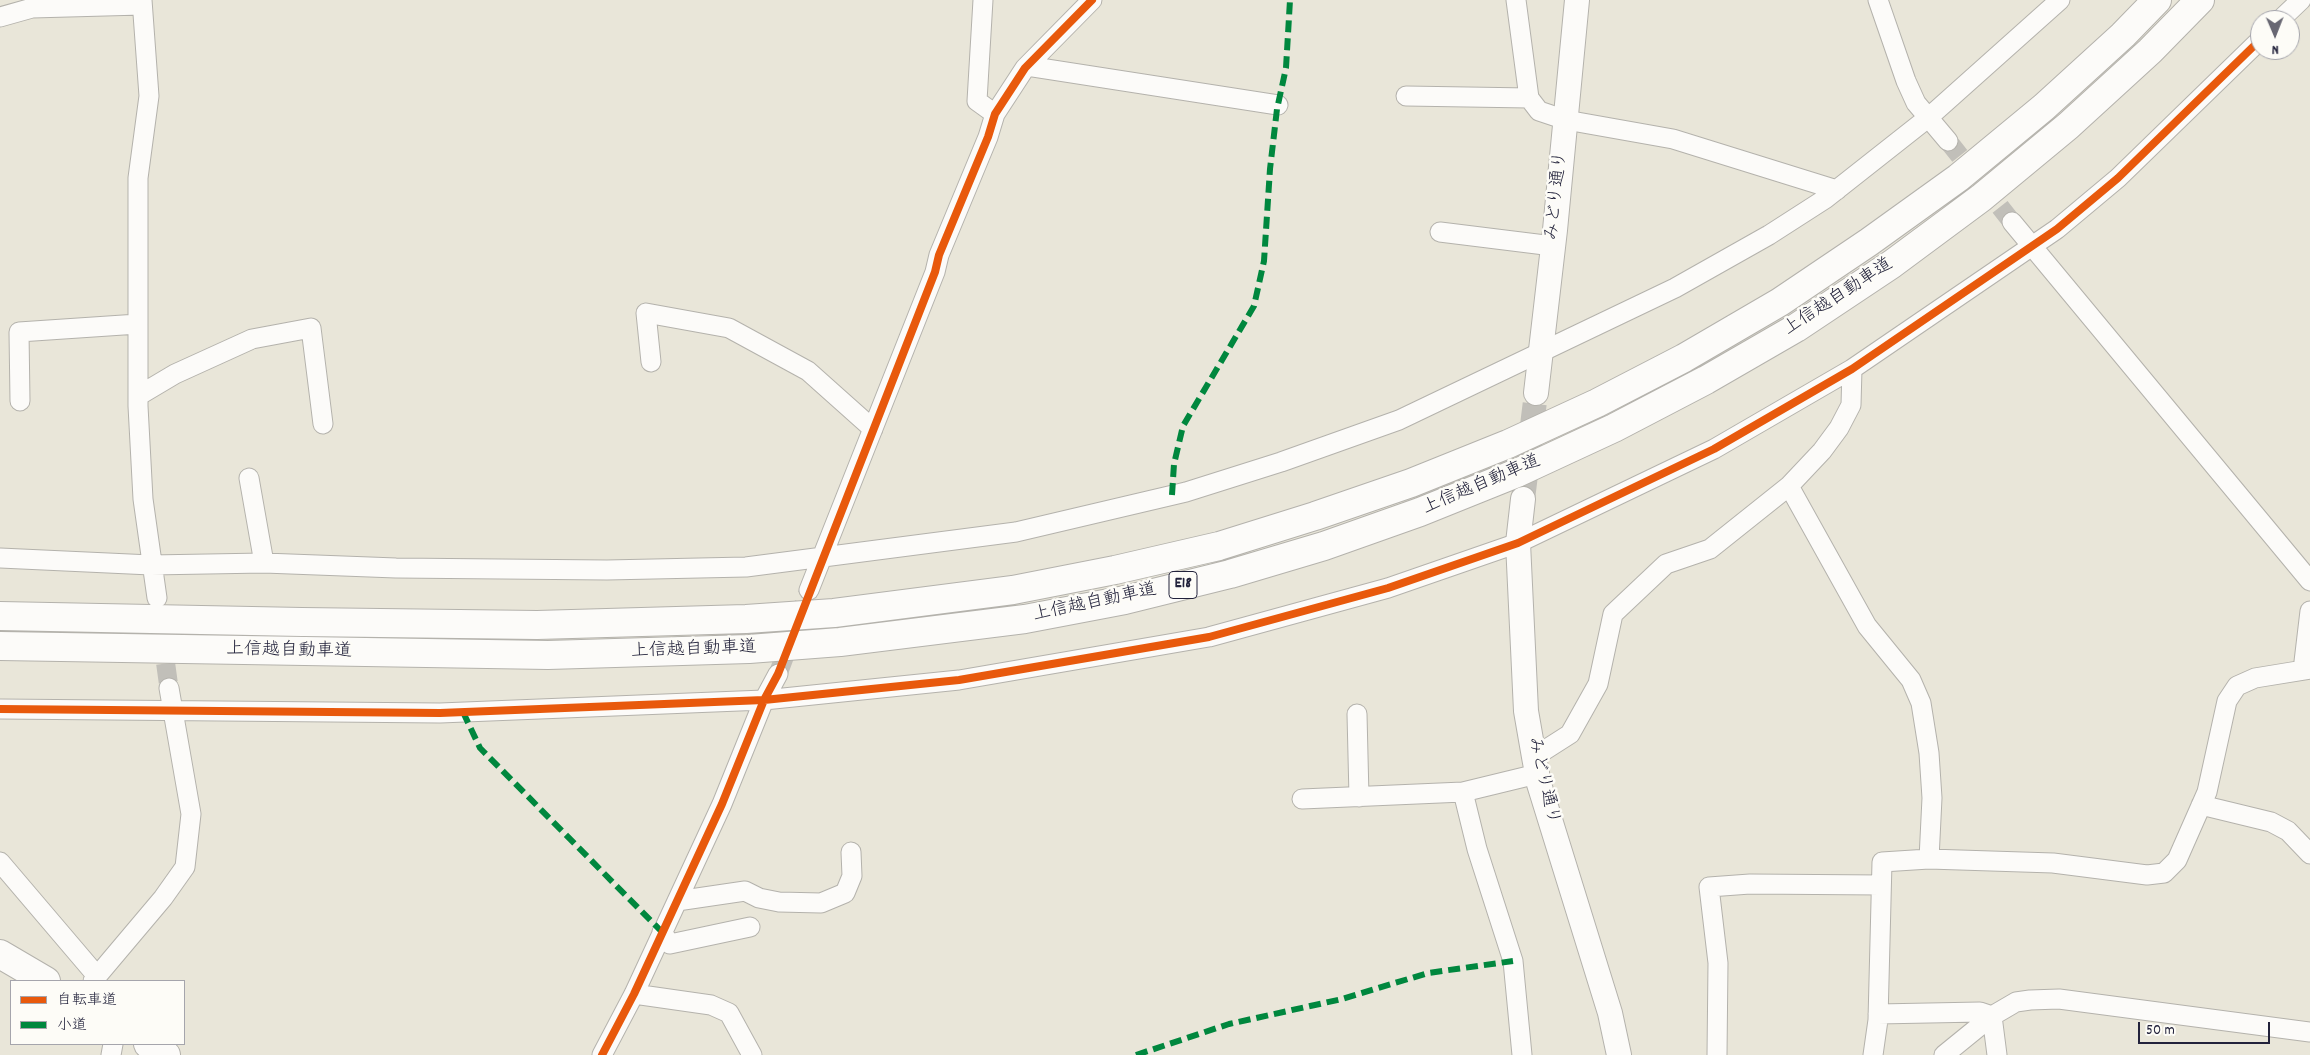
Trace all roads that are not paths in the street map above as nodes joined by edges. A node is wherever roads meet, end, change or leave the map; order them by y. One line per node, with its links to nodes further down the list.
1 (983, 0): 18 (street)
2 (1092, 0): 14 (street)
3 (1516, 0): 16 (street)
4 (1577, 0): 20 (street, みどり通り)
5 (1878, 0): 19 (street)
6 (2060, 0): 19 (street)
7 (2157, 0): 48 (main road, 上信越自動車道 / E18)
8 (2200, 0): 49 (main road, 上信越自動車道 / E18)
9 (2301, 0): 11 (street)
10 (142, 3): 12 (street); 27 (street)
11 (2290, 10)
12 (0, 17)
13 (2250, 50): 26 (street)
14 (1027, 66): 17 (street); 18 (street)
15 (1406, 96): 16 (street)
16 (1529, 98): 20 (street)
17 (1278, 105)
18 (995, 114): 35 (street)
19 (1929, 117): 21 (street); 22 (street)
20 (1566, 120): 22 (street); 25 (street, みどり通り)
21 (1948, 141)
22 (1837, 190): 28 (street)
23 (2012, 222): 26 (street)
24 (1440, 232): 25 (street)
25 (1553, 246): 28 (street, みどり通り)
26 (2032, 248): 30 (street); 44 (street)
27 (138, 324): 32 (street); 33 (street)
28 (1541, 354): 31 (street, みどり通り); 40 (street)
29 (651, 362): 35 (street)
30 (1852, 369): 37 (street); 39 (street)
31 (1536, 393)
32 (138, 396): 34 (street); 43 (street)
33 (20, 401)
34 (323, 424)
35 (873, 430): 40 (street)
36 (249, 478): 42 (street)
37 (1789, 486): 57 (street); 64 (street)
38 (1524, 499): 39 (street, みどり通り)
39 (1518, 543): 53 (street); 57 (street, みどり通り)
40 (823, 556): 42 (street); 45 (street)
41 (0, 558): 43 (street)
42 (264, 563): 43 (street)
43 (151, 565): 46 (street)
44 (2310, 581)
45 (809, 590)
46 (157, 598)
47 (2310, 610): 50 (street)
48 (0, 616)
49 (0, 646)
50 (2306, 670): 61 (street)
51 (778, 674): 53 (street)
52 (169, 688): 55 (street)
53 (764, 700): 55 (street); 67 (street)
54 (0, 709): 55 (street)
55 (174, 709): 71 (street)
56 (1357, 714): 59 (street)
57 (1536, 766): 58 (street); 82 (street, みどり通り)
58 (1463, 792): 59 (street); 81 (street)
59 (1359, 797): 60 (street)
60 (1302, 799)
61 (2201, 805): 63 (street); 64 (street)
62 (851, 852): 67 (street)
63 (2310, 854)
64 (1929, 859): 66 (street)
65 (0, 862): 71 (street)
66 (1882, 885): 74 (street); 83 (street)
67 (677, 902): 69 (street)
68 (750, 927): 69 (street)
69 (662, 932): 73 (street)
70 (0, 954): 72 (main road)
71 (95, 979)
72 (44, 980)
73 (634, 994): 79 (street); 80 (street)
74 (1878, 1014): 75 (street); 84 (street)
75 (1992, 1016): 76 (street); 85 (street); 86 (street)
76 (2310, 1032)
77 (150, 1045): 78 (main road)
78 (166, 1055)
79 (602, 1055)
80 (752, 1055)
81 (1522, 1055)
82 (1620, 1055)
83 (1717, 1055)
84 (1873, 1055)
85 (1944, 1055)
86 (1997, 1055)

